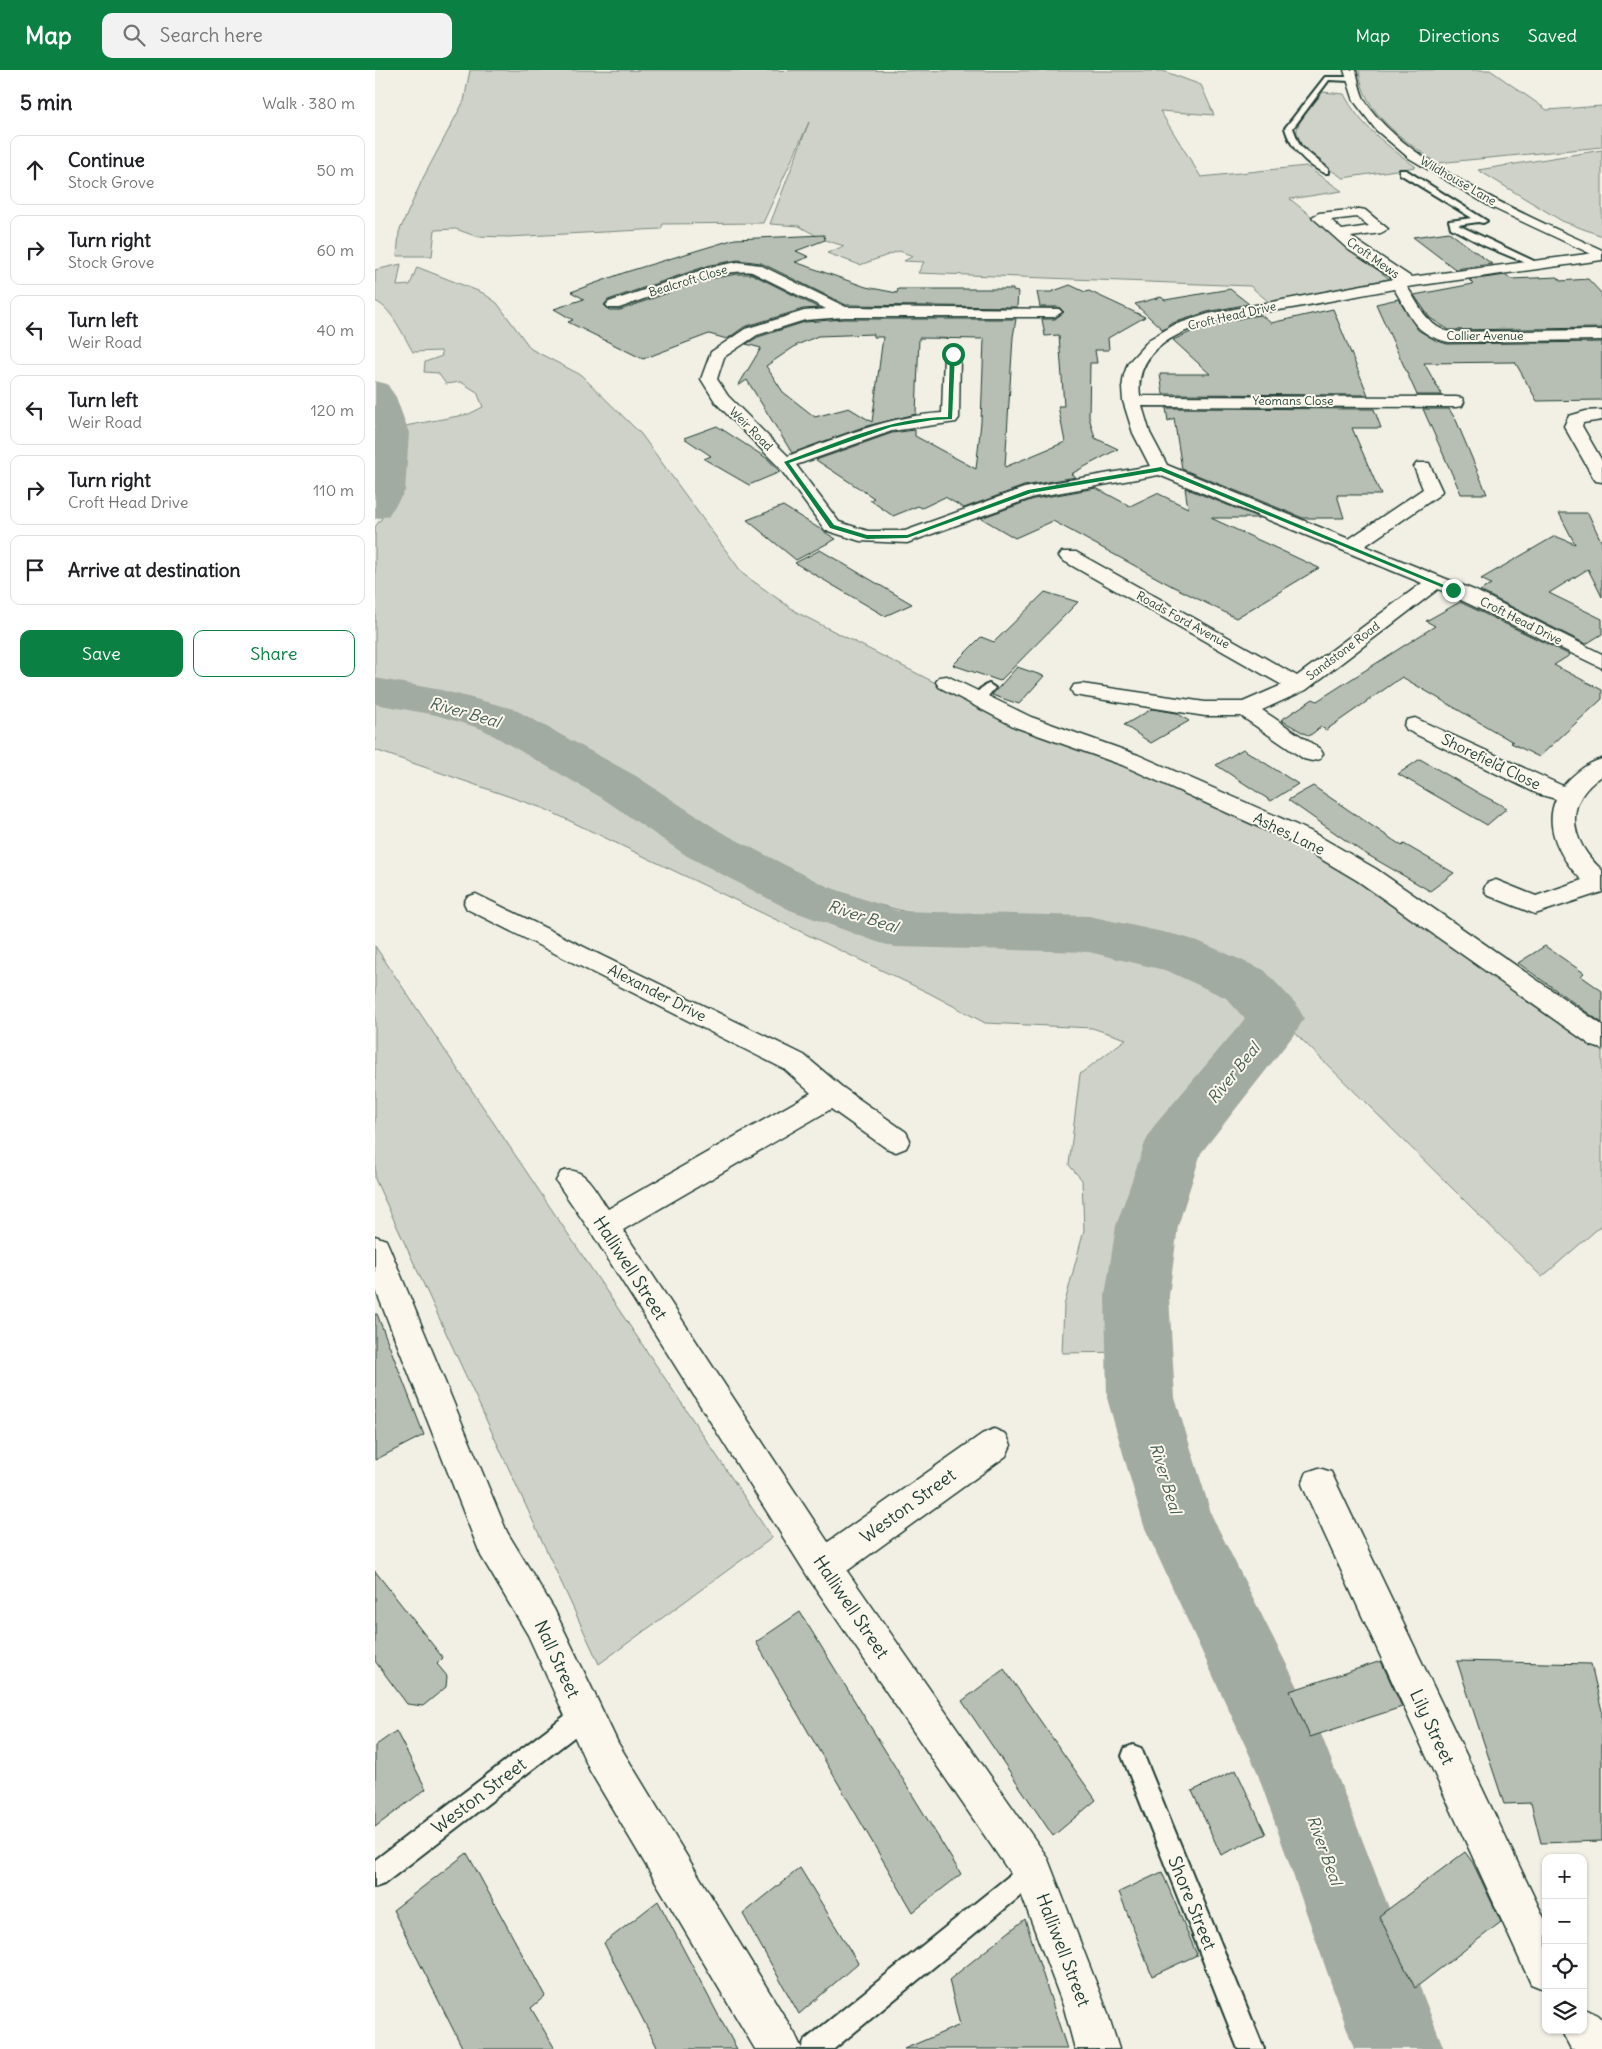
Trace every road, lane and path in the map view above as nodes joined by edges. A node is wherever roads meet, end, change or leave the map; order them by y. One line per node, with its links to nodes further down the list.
1 (1350, 75): 2 (lane); 5 (street, Wildhouse Lane)
2 (1325, 171)
3 (1403, 172): 6 (lane)
4 (1341, 234): 7 (street, Croft Mews)
5 (1602, 256): 6 (street, Croft Head Drive)
6 (1534, 263): 7 (street, Croft Head Drive)
7 (1402, 282): 13 (street, Croft Head Drive); 15 (street, Collier Avenue)
8 (630, 300): 9 (street, Bealcroft Close); 10 (street); 11 (street, Bealcroft Close)
9 (614, 305)
10 (647, 310)
11 (843, 312): 12 (street, Weir Road); 22 (street, Weir Road)
12 (1054, 312)
13 (1180, 328): 14 (street); 17 (street, Croft Head Drive)
14 (1235, 329)
15 (1602, 335)
16 (953, 354): 20 (street)
17 (1131, 401): 18 (street, Yeomans Close); 24 (street, Croft Head Drive)
18 (1456, 402)
19 (1602, 414): 25 (street)
20 (950, 418): 21 (street); 22 (street)
21 (950, 436)
22 (785, 463): 24 (street, Weir Road)
23 (1423, 467): 26 (street)
24 (1161, 469): 26 (street, Croft Head Drive)
25 (1602, 477)
26 (1350, 546): 28 (street, Croft Head Drive)
27 (1069, 556): 31 (street, Roads Ford Avenue)
28 (1435, 583): 29 (street, Croft Head Drive); 31 (street, Sandstone Road)
29 (1602, 662)
30 (947, 682): 41 (street, Ashes Lane)
31 (1298, 685): 33 (street, Sandstone Road)
32 (1082, 690): 33 (street)
33 (1246, 709): 35 (street)
34 (1415, 725): 37 (street, Shorefield Close)
35 (1313, 754)
36 (1602, 766): 37 (street)
37 (1569, 795): 38 (street)
38 (1601, 883): 39 (street)
39 (1496, 889)
40 (476, 903): 42 (street, Alexander Drive)
41 (1602, 1039)
42 (832, 1095): 43 (street, Alexander Drive); 45 (street)
43 (896, 1140)
44 (571, 1181): 45 (street, Halliwell Street)
45 (604, 1226): 49 (street, Halliwell Street)
46 (375, 1248): 50 (street, Nall Street)
47 (994, 1445): 49 (street, Weston Street)
48 (1319, 1484): 54 (street, Lily Street)
49 (823, 1568): 52 (street, Halliwell Street)
50 (583, 1716): 53 (lane, Weston Street); 56 (street, Nall Street)
51 (1133, 1756): 59 (lane, Shore Street)
52 (1033, 1871): 57 (lane); 58 (street, Halliwell Street)
53 (375, 1875)
54 (1542, 1960)
55 (1587, 2034): 60 (street)
56 (780, 2049)
57 (814, 2049)
58 (1097, 2049)
59 (1251, 2049)
60 (1600, 2049)

